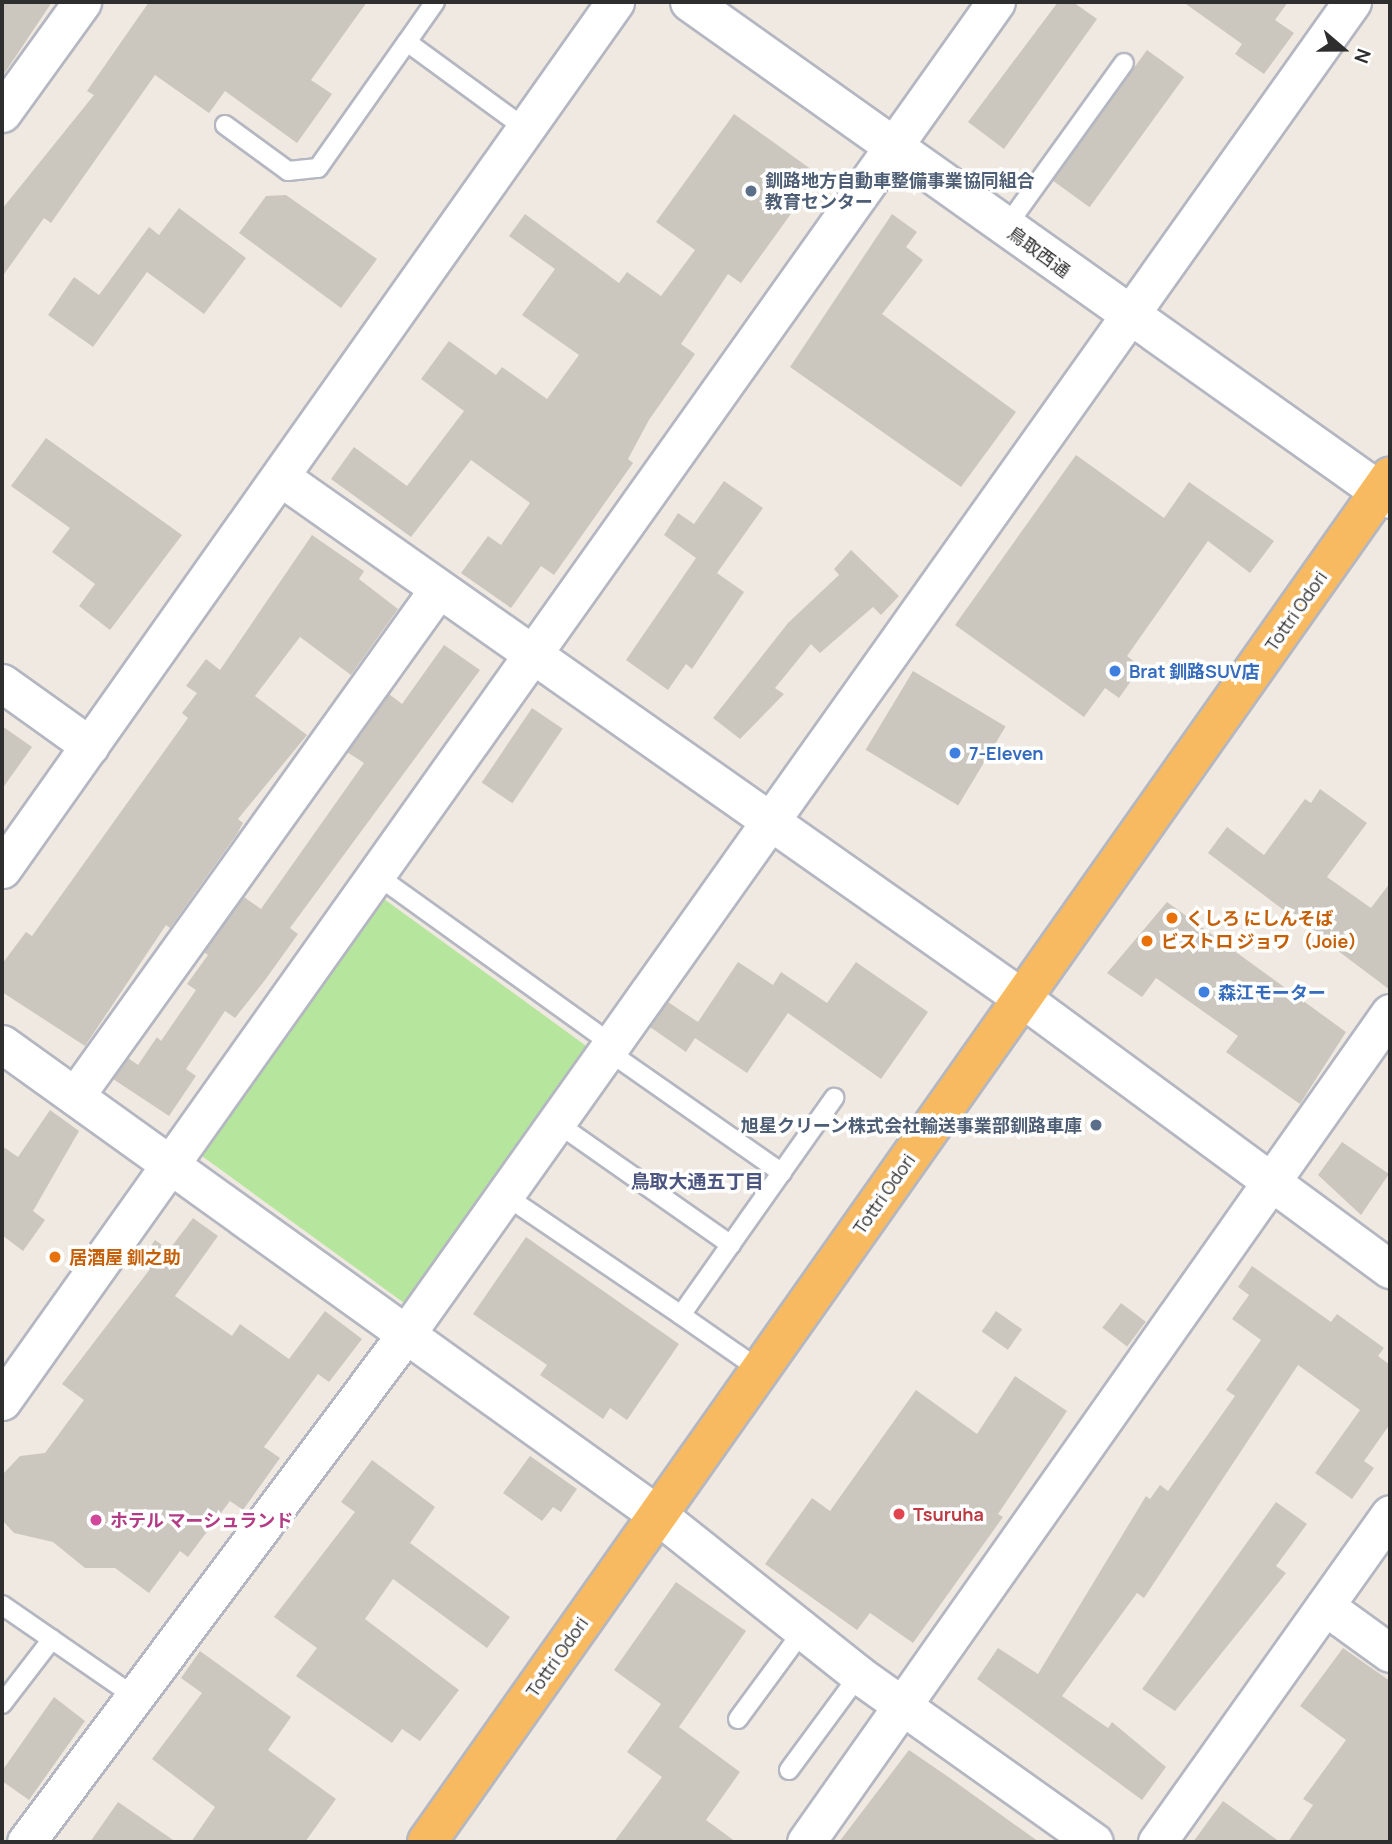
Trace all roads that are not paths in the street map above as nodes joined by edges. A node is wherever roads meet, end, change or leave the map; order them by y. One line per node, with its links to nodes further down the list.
1 (82, 2): 9 (street)
2 (435, 2): 7 (lane)
3 (615, 2): 11 (street)
4 (690, 2): 12 (street, 鳥取西通)
5 (996, 2): 12 (street)
6 (1352, 2): 14 (street)
7 (407, 42): 10 (lane); 11 (lane)
8 (1124, 63): 13 (lane)
9 (2, 113)
10 (225, 125)
11 (526, 129): 15 (street)
12 (893, 144): 13 (street, 鳥取西通); 18 (street)
13 (1006, 227): 14 (street, 鳥取西通)
14 (1127, 316): 16 (street, 鳥取西通); 21 (street)
15 (282, 478): 17 (street); 20 (street)
16 (1387, 489): 24 (highway, Tottri Odori)
17 (437, 591): 18 (street); 28 (street)
18 (532, 655): 21 (street); 23 (street)
19 (2, 683): 20 (street)
20 (90, 746): 22 (street)
21 (766, 821): 24 (street); 27 (street)
22 (2, 869)
23 (375, 874): 27 (lane); 31 (street)
24 (1022, 998): 33 (street); 39 (highway, Tottri Odori)
25 (1390, 1013): 33 (street)
26 (2, 1044): 28 (street)
27 (607, 1046): 30 (street); 32 (lane)
28 (75, 1096): 31 (street)
29 (834, 1098): 32 (lane)
30 (554, 1121): 34 (street); 35 (lane)
31 (171, 1161): 38 (street); 40 (street)
32 (782, 1173): 35 (lane)
33 (1271, 1181): 36 (street); 51 (street)
34 (503, 1195): 37 (lane); 38 (street)
35 (731, 1245): 37 (lane)
36 (1390, 1269)
37 (681, 1315): 39 (lane)
38 (405, 1334): 42 (street); 49 (street)
39 (760, 1370): 42 (highway, Tottri Odori)
40 (2, 1401)
41 (1390, 1514): 44 (street)
42 (657, 1515): 45 (street); 55 (highway, Tottri Odori)
43 (2, 1605): 46 (lane)
44 (1325, 1606): 47 (street); 58 (street)
45 (802, 1632): 48 (street); 52 (lane)
46 (52, 1639): 49 (lane); 50 (lane)
47 (1390, 1653)
48 (859, 1675): 51 (street); 53 (lane)
49 (134, 1696): 54 (street)
50 (2, 1704)
51 (903, 1706): 56 (street); 57 (street)
52 (738, 1718)
53 (789, 1770)
54 (26, 1842)
55 (426, 1842)
56 (806, 1842)
57 (1094, 1842)
58 (1157, 1842)

